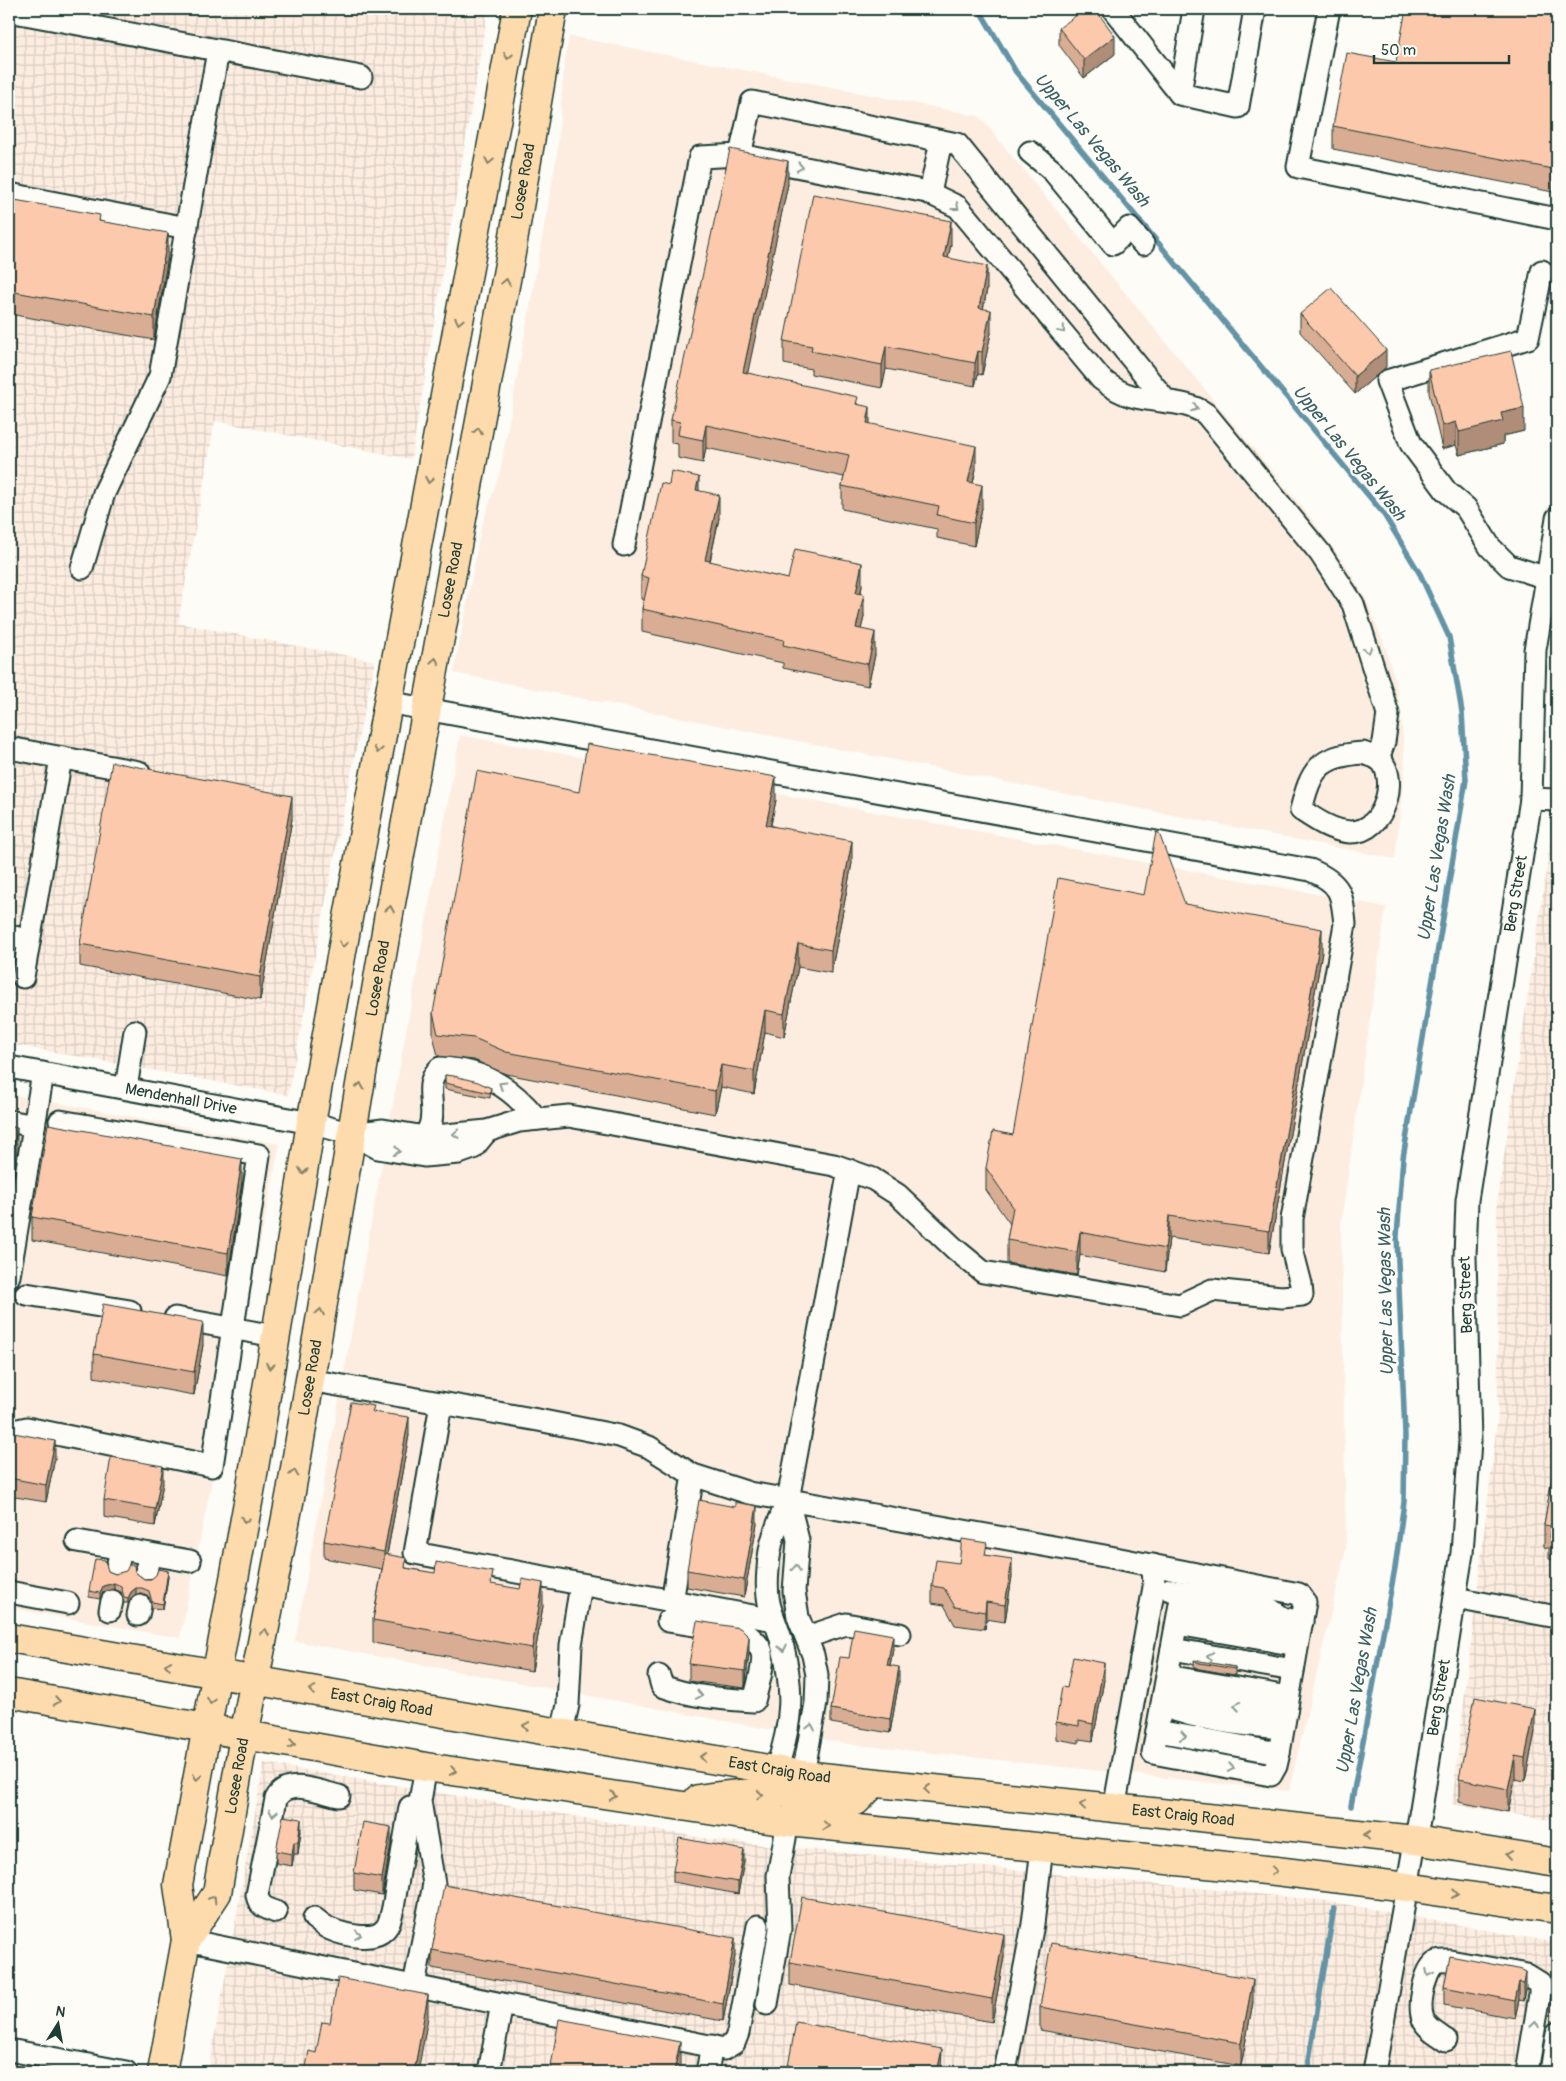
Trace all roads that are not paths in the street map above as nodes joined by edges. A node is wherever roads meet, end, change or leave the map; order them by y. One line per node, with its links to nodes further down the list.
1 (517, 9): 12 (main road, Losee Road, one-way to 12)
2 (535, 9): 13 (main road)
3 (553, 9): 13 (main road, Losee Road)
4 (1113, 9): 11 (street)
5 (1194, 9): 11 (street)
6 (1256, 9): 11 (street)
7 (1329, 9): 19 (street)
8 (9, 11): 9 (street)
9 (218, 51): 10 (street); 20 (street)
10 (361, 77)
11 (1180, 94)
12 (500, 103): 22 (main road); 29 (main road, Losee Road, one-way to 29)
13 (534, 120): 22 (main road, Losee Road)
14 (941, 141): 16 (street); 17 (street); 24 (street)
15 (1030, 152): 21 (street)
16 (740, 155): 17 (street, one-way to 17); 26 (street)
17 (930, 193): 24 (street, one-way to 24)
18 (9, 194): 20 (street)
19 (1557, 219)
20 (187, 228): 27 (street)
21 (1143, 244)
22 (511, 253): 30 (main road, Losee Road, one-way to 22)
23 (1542, 271): 28 (street)
24 (1167, 402): 33 (street, one-way to 33)
25 (1557, 518): 28 (street, Berg Street)
26 (624, 545)
27 (82, 568)
28 (1547, 578): 35 (street, Berg Street)
29 (387, 702): 30 (street); 46 (main road, Losee Road, one-way to 46)
30 (426, 709): 49 (main road, Losee Road, one-way to 30); 51 (street)
31 (9, 748): 32 (street)
32 (61, 758): 34 (street); 37 (street)
33 (1378, 758): 33 (street)
34 (159, 775)
35 (1531, 799): 36 (street); 67 (street, Berg Street)
36 (1557, 800)
37 (19, 938): 38 (street)
38 (23, 976)
39 (135, 1031): 42 (street)
40 (9, 1067): 41 (street, Mendenhall Drive)
41 (43, 1073): 42 (street, Mendenhall Drive); 47 (street)
42 (126, 1088): 46 (street, Mendenhall Drive)
43 (537, 1118): 48 (street); 50 (street, one-way to 50); 51 (street)
44 (9, 1121): 47 (street)
45 (60, 1121): 54 (street)
46 (311, 1123): 49 (street, Mendenhall Drive); 55 (main road, Losee Road, one-way to 55)
47 (34, 1126): 52 (street)
48 (487, 1131): 49 (street, one-way to 48); 50 (street, one-way to 50)
49 (352, 1134): 50 (street); 56 (main road, Losee Road, one-way to 49)
50 (425, 1137)
51 (849, 1170): 60 (street)
52 (9, 1276)
53 (26, 1294): 54 (street)
54 (233, 1328): 55 (street); 58 (street)
55 (275, 1336): 77 (main road, Losee Road, one-way to 77)
56 (309, 1380): 57 (street); 79 (main road, Losee Road, one-way to 56)
57 (441, 1404): 59 (street); 64 (street)
58 (9, 1432)
59 (693, 1475): 60 (street); 70 (street)
60 (788, 1500): 63 (street); 72 (street); 75 (street, one-way to 60)
61 (77, 1541): 62 (street)
62 (190, 1561)
63 (1153, 1565): 65 (street); 73 (street)
64 (581, 1585): 70 (street); 84 (street)
65 (1154, 1587): 69 (street); 93 (street)
66 (9, 1592): 68 (street)
67 (1456, 1598): 71 (street); 95 (street, Berg Street)
68 (68, 1603)
69 (1180, 1606): 73 (street); 73 (street); 80 (street)
70 (670, 1612): 72 (street); 78 (street, one-way to 70)
71 (1557, 1617)
72 (774, 1620): 87 (street, one-way to 87)
73 (1296, 1629): 82 (street)
74 (900, 1634): 75 (street)
75 (808, 1637): 88 (street, one-way to 75)
76 (9, 1638): 77 (main road, East Craig Road, one-way to 76)
77 (216, 1674): 79 (main road, East Craig Road); 83 (main road, Losee Road, one-way to 83)
78 (659, 1676)
79 (256, 1680): 84 (main road, East Craig Road, one-way to 79); 85 (main road, Losee Road)
80 (1166, 1683): 82 (street, one-way to 80); 82 (street, one-way to 80); 82 (street, one-way to 82)
81 (9, 1693): 83 (main road, one-way to 83)
82 (1288, 1699)
83 (206, 1729): 85 (main road); 103 (main road, Losee Road, one-way to 103)
84 (562, 1732): 87 (main road, East Craig Road, one-way to 84)
85 (244, 1736): 86 (main road, one-way to 86); 103 (main road, Losee Road, one-way to 85)
86 (426, 1767): 91 (main road, one-way to 91); 104 (street)
87 (776, 1770): 88 (main road, East Craig Road)
88 (803, 1775): 89 (main road, East Craig Road); 91 (main road, one-way to 88)
89 (874, 1783): 93 (main road, East Craig Road, one-way to 89); 94 (main road)
90 (339, 1796): 100 (street, one-way to 100)
91 (659, 1803): 94 (main road)
92 (410, 1807): 101 (street, one-way to 92)
93 (1114, 1809): 95 (main road, East Craig Road, one-way to 93)
94 (788, 1822): 96 (main road, one-way to 96); 106 (street)
95 (1415, 1840): 97 (main road, East Craig Road, one-way to 95); 98 (street, Berg Street)
96 (1042, 1848): 98 (main road, one-way to 98); 117 (street)
97 (1557, 1863)
98 (1407, 1887): 99 (main road, one-way to 99); 118 (street, Berg Street)
99 (1557, 1909)
100 (276, 1912)
101 (314, 1918)
102 (758, 1926): 109 (street)
103 (186, 1940): 104 (street); 114 (main road, Losee Road)
104 (414, 1985): 105 (street)
105 (502, 2004): 109 (street); 115 (street)
106 (767, 2004)
107 (1557, 2034): 111 (street)
108 (1446, 2040): 119 (street, one-way to 108)
109 (712, 2046): 116 (street)
110 (9, 2050): 112 (street)
111 (1554, 2062)
112 (79, 2068): 113 (street)
113 (126, 2072)
114 (162, 2072)
115 (490, 2072)
116 (707, 2072)
117 (1005, 2072)
118 (1374, 2072)
119 (1527, 2072)

